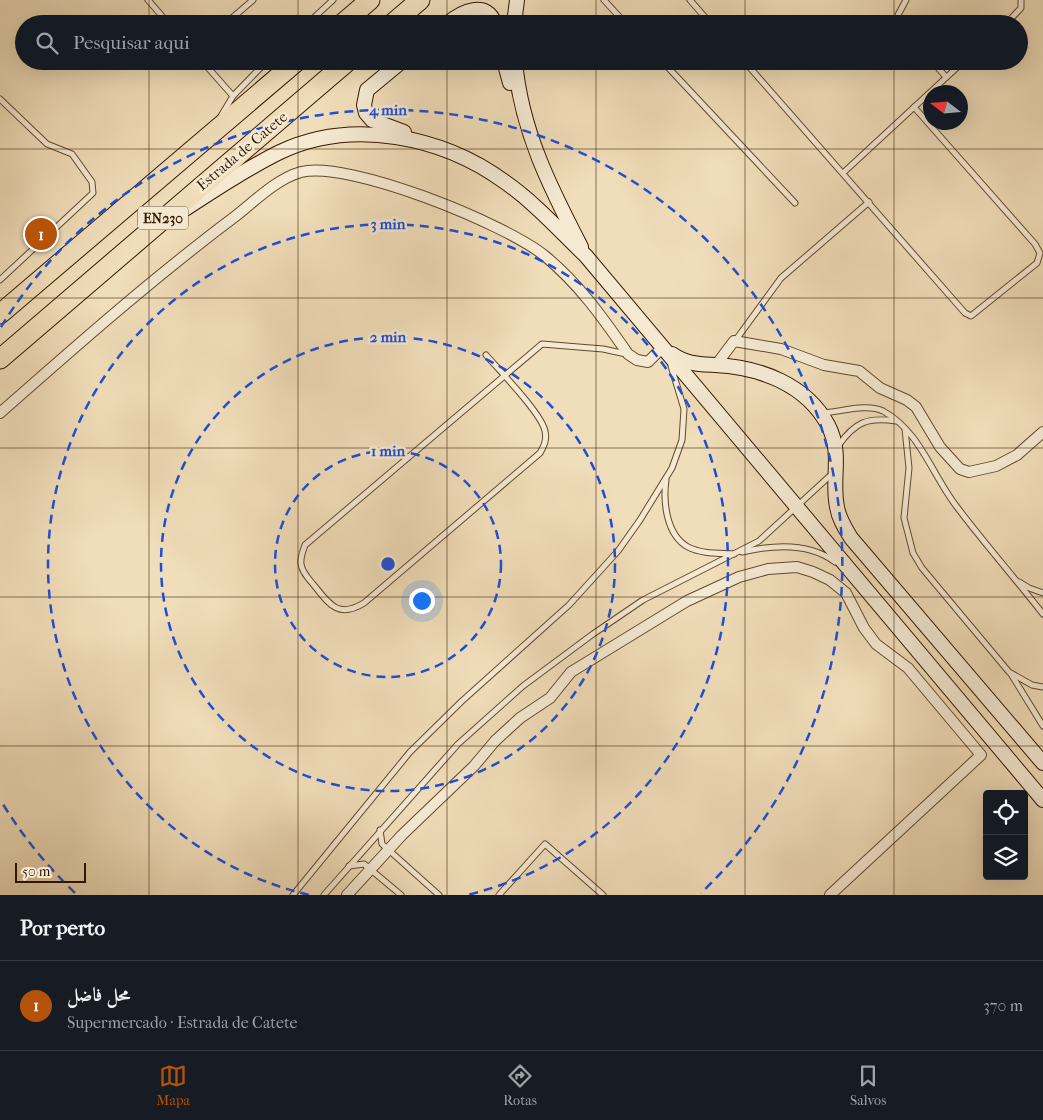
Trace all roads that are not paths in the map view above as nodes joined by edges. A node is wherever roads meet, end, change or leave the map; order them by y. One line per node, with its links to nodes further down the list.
1 (148, 0): 11 (lane)
2 (253, 0): 12 (lane)
3 (332, 0): 13 (lane)
4 (370, 0): 14 (highway)
5 (420, 0): 15 (highway)
6 (517, 0): 18 (street)
7 (604, 0): 19 (lane)
8 (690, 0): 20 (lane)
9 (906, 0): 21 (lane)
10 (1021, 0): 22 (lane)
11 (161, 15)
12 (236, 15)
13 (316, 15)
14 (352, 15)
15 (402, 15)
16 (459, 15): 17 (street)
17 (492, 15)
18 (515, 15)
19 (618, 15)
20 (703, 15)
21 (898, 15)
22 (1015, 15)
23 (210, 70): 35 (lane)
24 (258, 70): 35 (lane)
25 (287, 70): 39 (highway, Estrada de Catete / EN230)
26 (337, 70): 44 (highway, Estrada de Catete / EN230)
27 (391, 70): 40 (street)
28 (507, 70): 38 (street)
29 (516, 70): 38 (street)
30 (670, 70): 43 (lane)
31 (752, 70): 41 (lane)
32 (940, 70): 34 (lane)
33 (954, 70): 34 (lane)
34 (946, 77): 37 (lane)
35 (233, 96): 39 (lane)
36 (0, 99): 46 (lane)
37 (914, 107): 41 (lane); 42 (lane)
38 (523, 116): 45 (street)
39 (206, 139): 47 (highway, Estrada de Catete / EN230)
40 (472, 161): 44 (street); 45 (street)
41 (843, 173): 42 (lane)
42 (868, 202): 48 (lane)
43 (796, 203)
44 (142, 236): 52 (highway, Estrada de Catete / EN230)
45 (586, 256): 49 (street)
46 (0, 280)
47 (1, 311)
48 (734, 341): 53 (street); 59 (street)
49 (663, 347): 50 (street); 53 (street); 62 (lane); 63 (street)
50 (628, 354): 54 (lane); 55 (street)
51 (486, 355): 54 (lane)
52 (0, 359)
53 (716, 364): 56 (street)
54 (504, 376): 54 (lane)
55 (0, 413)
56 (819, 414): 57 (lane); 60 (street)
57 (898, 421): 58 (lane); 60 (lane)
58 (904, 428): 66 (lane); 69 (lane)
59 (1043, 432)
60 (836, 448): 61 (street)
61 (838, 469): 63 (lane); 72 (street)
62 (666, 477): 64 (lane); 78 (lane)
63 (796, 508): 64 (lane); 65 (street)
64 (734, 554): 65 (lane); 74 (lane)
65 (856, 577): 73 (street)
66 (1015, 578): 67 (lane); 68 (lane)
67 (1043, 593)
68 (1043, 614)
69 (1009, 672): 70 (lane); 71 (lane)
70 (1043, 687)
71 (1043, 726)
72 (1043, 763)
73 (1043, 800)
74 (380, 830): 75 (lane); 76 (lane)
75 (388, 850): 77 (street); 82 (lane); 85 (street)
76 (349, 866): 77 (lane); 79 (lane)
77 (371, 869): 80 (street); 81 (lane)
78 (293, 895)
79 (324, 895)
80 (347, 895)
81 (401, 895)
82 (438, 895)
83 (499, 895): 84 (lane)
84 (603, 895)
85 (830, 895)

